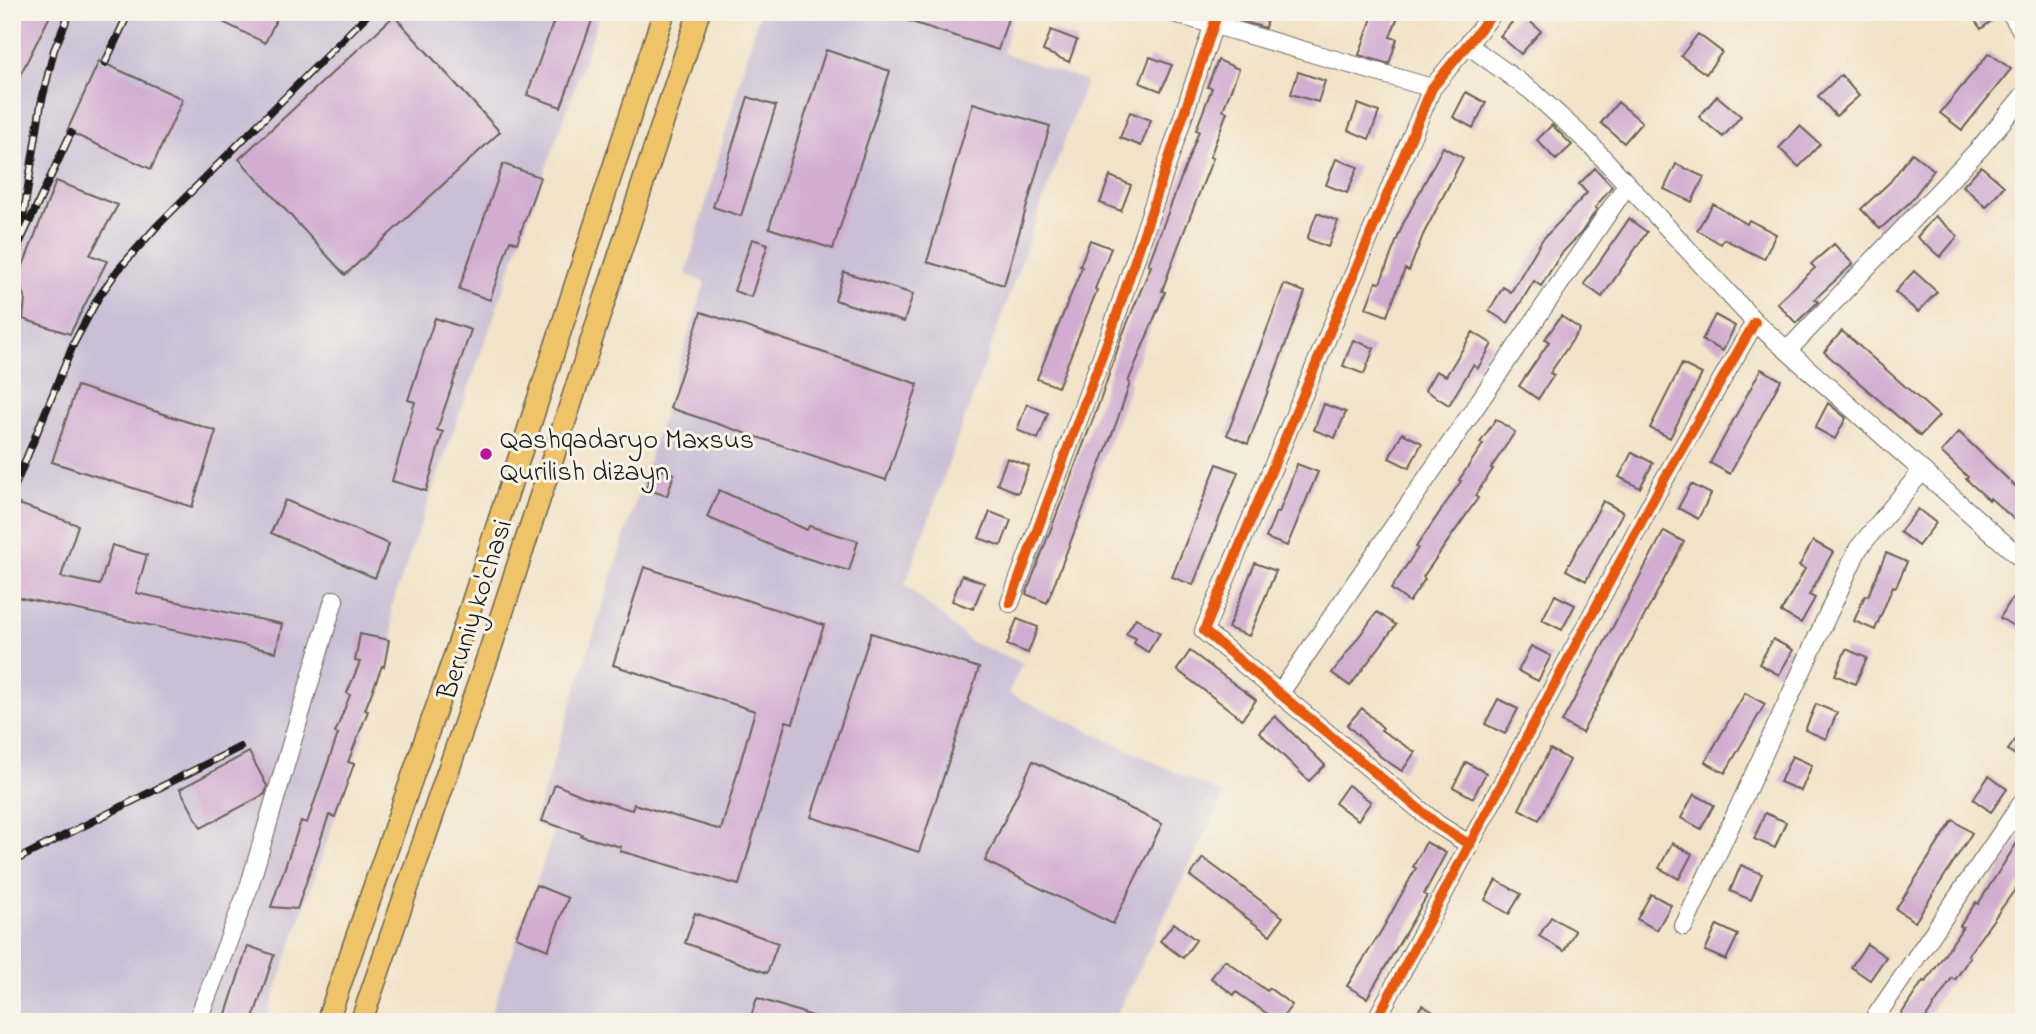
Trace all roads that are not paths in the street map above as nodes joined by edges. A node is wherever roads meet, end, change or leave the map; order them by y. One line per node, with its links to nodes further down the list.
1 (664, 12): 16 (main road, Beruniy ko'chasi)
2 (699, 12): 17 (main road, Beruniy ko'chasi)
3 (1170, 12): 5 (street)
4 (1494, 12): 6 (street)
5 (1216, 19): 7 (street); 15 (street)
6 (1468, 46): 7 (street); 9 (street)
7 (1432, 88): 18 (street)
8 (2024, 95): 11 (street)
9 (1627, 185): 10 (street); 18 (street)
10 (1755, 322): 11 (street); 20 (street)
11 (1788, 350): 12 (street)
12 (1923, 471): 13 (street); 21 (street)
13 (2024, 561)
14 (334, 600): 22 (street)
15 (1010, 603)
16 (459, 643): 17 (main road); 23 (main road, Beruniy ko'chasi)
17 (489, 653): 24 (main road, Beruniy ko'chasi)
18 (1280, 693): 20 (street)
19 (2024, 800): 26 (street)
20 (1470, 845): 25 (street)
21 (1684, 926)
22 (197, 1022)
23 (327, 1022)
24 (361, 1022)
25 (1375, 1022)
26 (1872, 1022)

